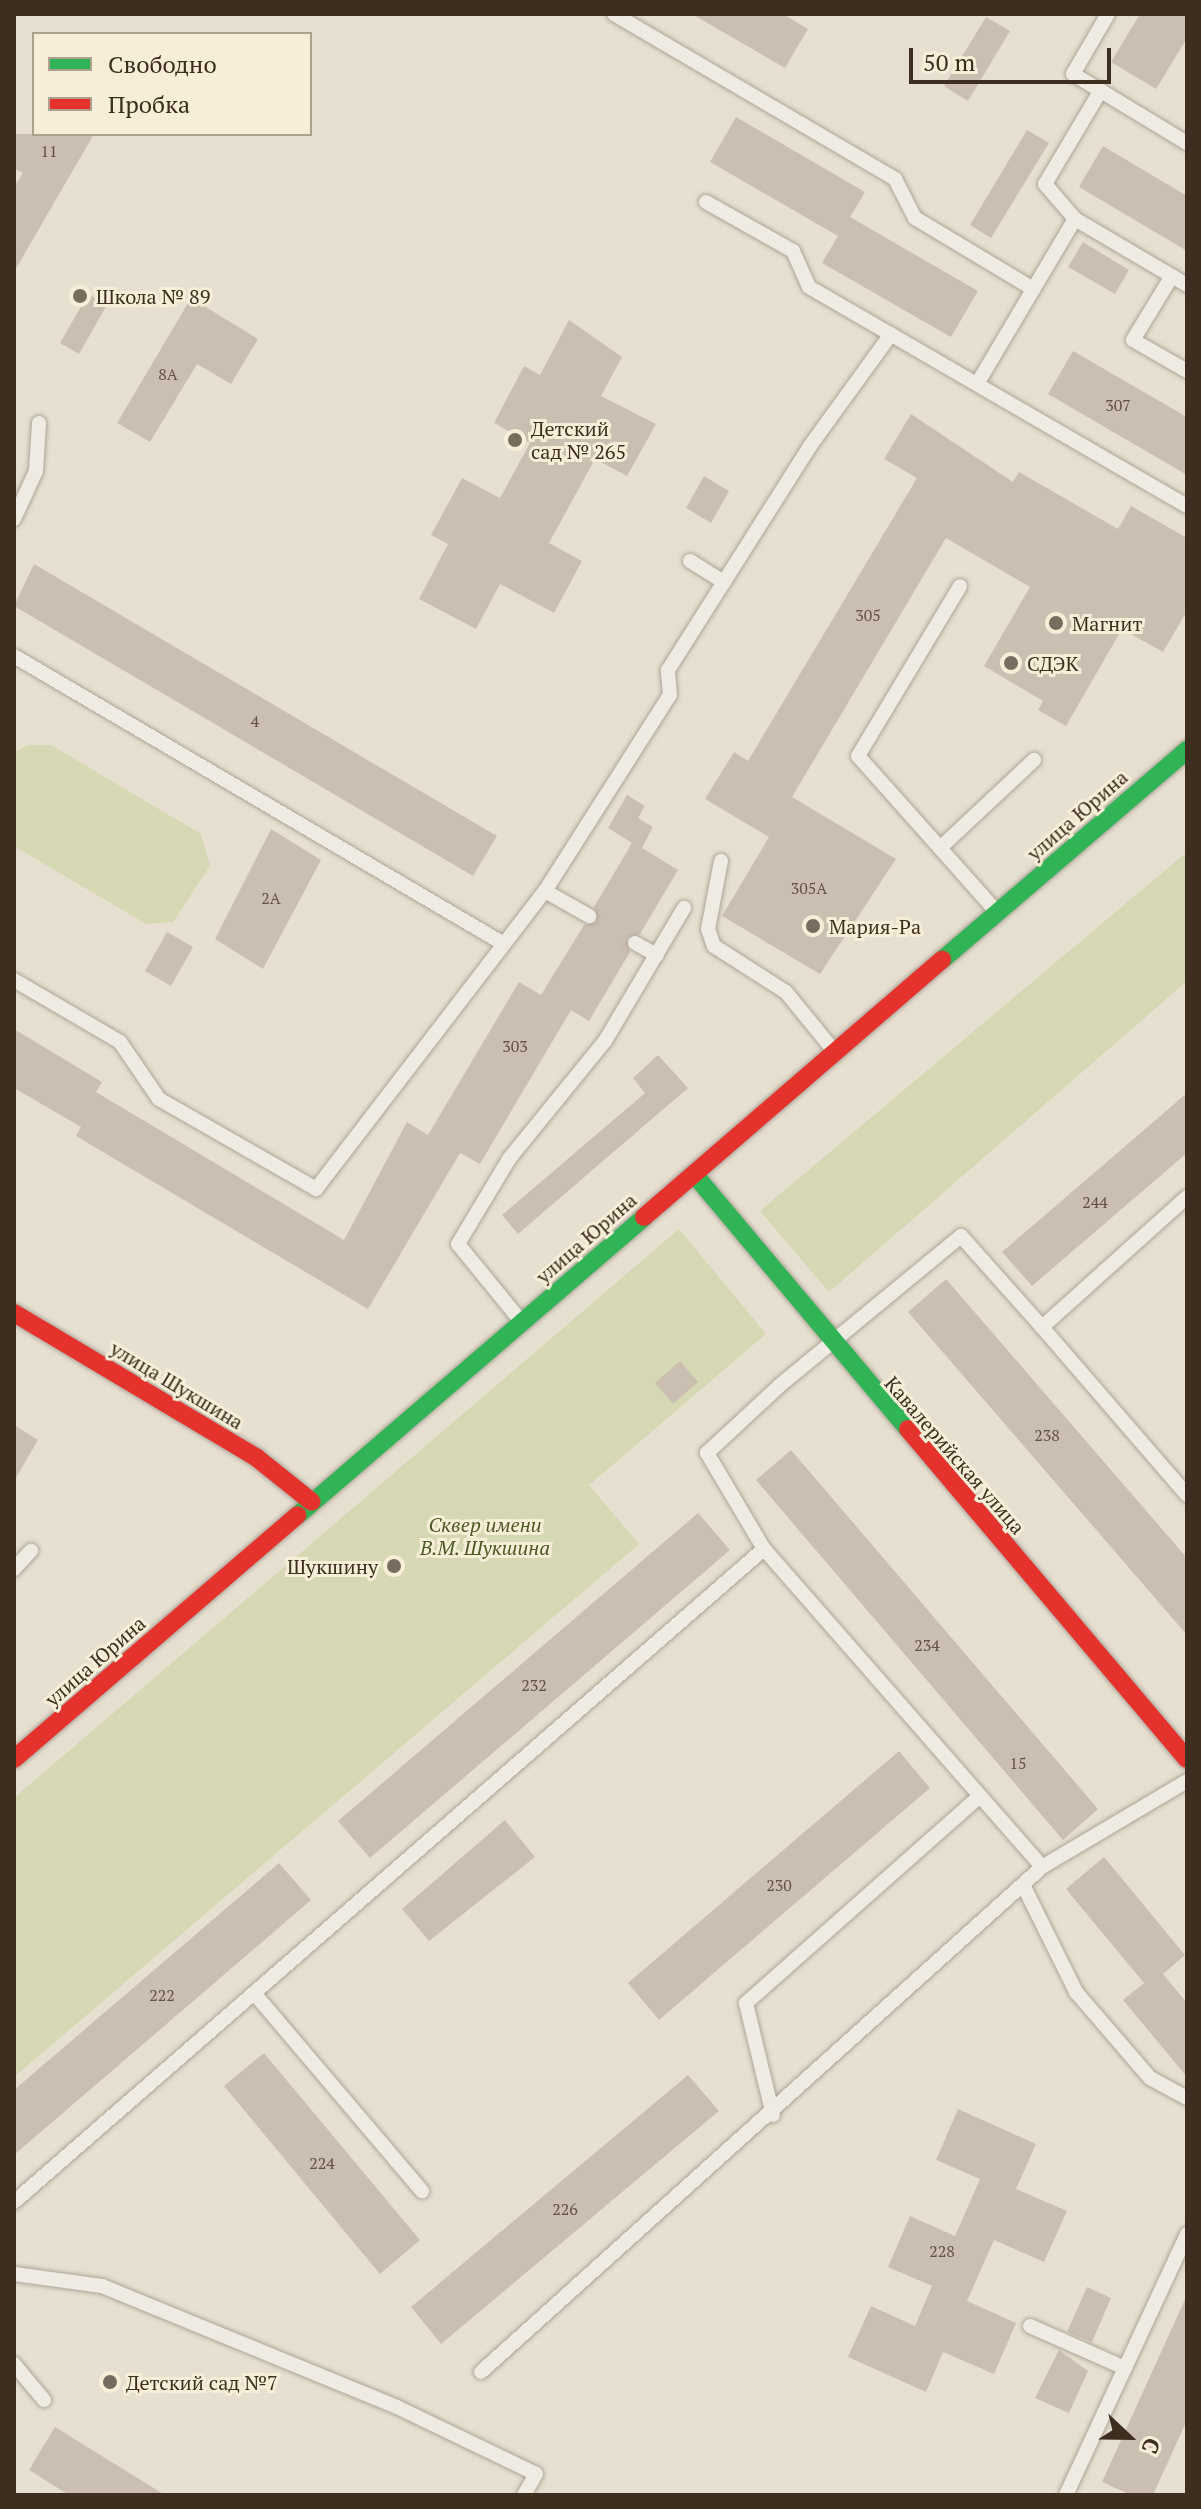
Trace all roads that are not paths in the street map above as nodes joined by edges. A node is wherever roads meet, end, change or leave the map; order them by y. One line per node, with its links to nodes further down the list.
1 (614, 14): 9 (lane)
2 (1108, 14): 3 (lane)
3 (1101, 90): 4 (lane); 6 (lane)
4 (1187, 143)
5 (706, 202): 10 (lane)
6 (1075, 219): 7 (lane); 9 (lane)
7 (1172, 276): 8 (lane); 11 (lane)
8 (1187, 285)
9 (1033, 289): 12 (lane)
10 (891, 334): 12 (lane); 17 (lane)
11 (1187, 371)
12 (977, 384): 14 (lane)
13 (39, 423): 15 (lane)
14 (1187, 506)
15 (14, 519)
16 (690, 561): 17 (lane)
17 (724, 582): 24 (lane)
18 (960, 586): 22 (lane)
19 (14, 656): 29 (lane)
20 (1187, 750): 26 (street, улица Юрина)
21 (1034, 760): 22 (lane)
22 (940, 848): 26 (lane)
23 (721, 861): 32 (lane)
24 (545, 891): 27 (lane); 29 (lane)
25 (684, 908): 30 (lane)
26 (998, 913): 32 (street, улица Юрина)
27 (589, 916)
28 (635, 943): 30 (lane)
29 (504, 944): 31 (lane)
30 (657, 955): 36 (lane)
31 (14, 980)
32 (835, 1052): 33 (street, улица Юрина)
33 (694, 1174): 36 (street, улица Юрина); 38 (street, Кавалерийская улица)
34 (1187, 1197): 37 (lane)
35 (14, 1313): 40 (street, улица Шукшина)
36 (522, 1322): 40 (street, улица Юрина)
37 (1042, 1327): 38 (lane); 39 (lane)
38 (829, 1343): 41 (lane); 45 (street, Кавалерийская улица)
39 (1187, 1495)
40 (312, 1502): 44 (street, улица Юрина)
41 (764, 1549): 47 (lane); 50 (lane)
42 (31, 1551): 43 (lane)
43 (14, 1569)
44 (14, 1759)
45 (1187, 1759)
46 (1187, 1781): 48 (lane)
47 (979, 1797): 48 (lane); 52 (lane)
48 (1042, 1867): 49 (lane)
49 (1023, 1885): 51 (lane); 52 (lane)
50 (254, 1993): 53 (lane); 54 (lane)
51 (1187, 2098)
52 (773, 2115): 60 (lane)
53 (422, 2191)
54 (14, 2202)
55 (1187, 2234): 59 (lane)
56 (14, 2274): 62 (lane)
57 (1030, 2326): 59 (lane)
58 (14, 2364): 61 (lane)
59 (1125, 2368): 63 (lane)
60 (481, 2372)
61 (44, 2400)
62 (524, 2495)
63 (1066, 2495)

